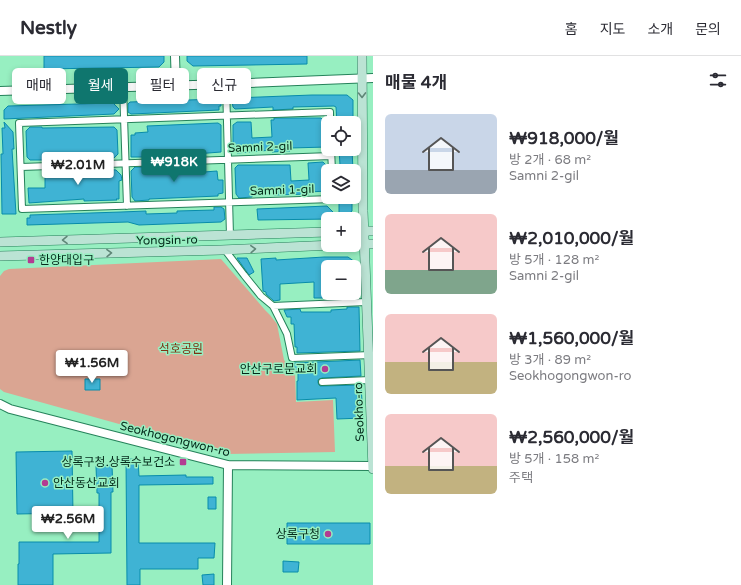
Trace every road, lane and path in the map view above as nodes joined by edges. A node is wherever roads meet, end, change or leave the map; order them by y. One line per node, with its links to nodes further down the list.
1 (175, 56): 3 (street)
2 (362, 56): 4 (main road, Seokho-ro)
3 (175, 68)
4 (362, 78): 5 (street); 6 (street); 22 (main road, Seokho-ro, one-way to 22)
5 (373, 78)
6 (251, 83)
7 (74, 89): 8 (street)
8 (0, 91)
9 (124, 104): 13 (street)
10 (227, 104): 11 (street)
11 (227, 116): 12 (street, Samni 1-gil); 13 (street, Samni 1-gil); 15 (street)
12 (330, 116)
13 (124, 120): 16 (street); 18 (street, Samni 1-gil)
14 (331, 156): 15 (street, Samni 2-gil); 17 (street)
15 (228, 159): 16 (street, Samni 2-gil); 20 (street)
16 (125, 164): 18 (street, Samni 2-gil); 21 (street)
17 (332, 164)
18 (21, 168): 21 (street, Samni 1-gil)
19 (321, 199): 20 (street, Samni 1-gil)
20 (230, 203): 21 (street, Samni 1-gil); 24 (street)
21 (127, 206)
22 (369, 231): 26 (main road, Seokho-ro)
23 (321, 232): 24 (main road, Yongsin-ro)
24 (230, 236): 25 (main road, Yongsin-ro, one-way to 25)
25 (0, 242)
26 (369, 244): 30 (main road, Seokho-ro)
27 (321, 246): 28 (main road, Yongsin-ro, one-way to 27)
28 (225, 250): 29 (main road, Yongsin-ro, one-way to 28); 31 (street)
29 (0, 256)
30 (366, 302): 31 (street); 32 (main road, Seokho-ro)
31 (273, 306): 32 (street)
32 (371, 355): 33 (main road, Seokho-ro)
33 (370, 380): 34 (street); 37 (main road, Seokho-ro)
34 (322, 382)
35 (0, 404): 36 (street, Seokhogongwon-ro)
36 (228, 465): 37 (street, Seokhogongwon-ro); 38 (street)
37 (373, 466)
38 (227, 585)

